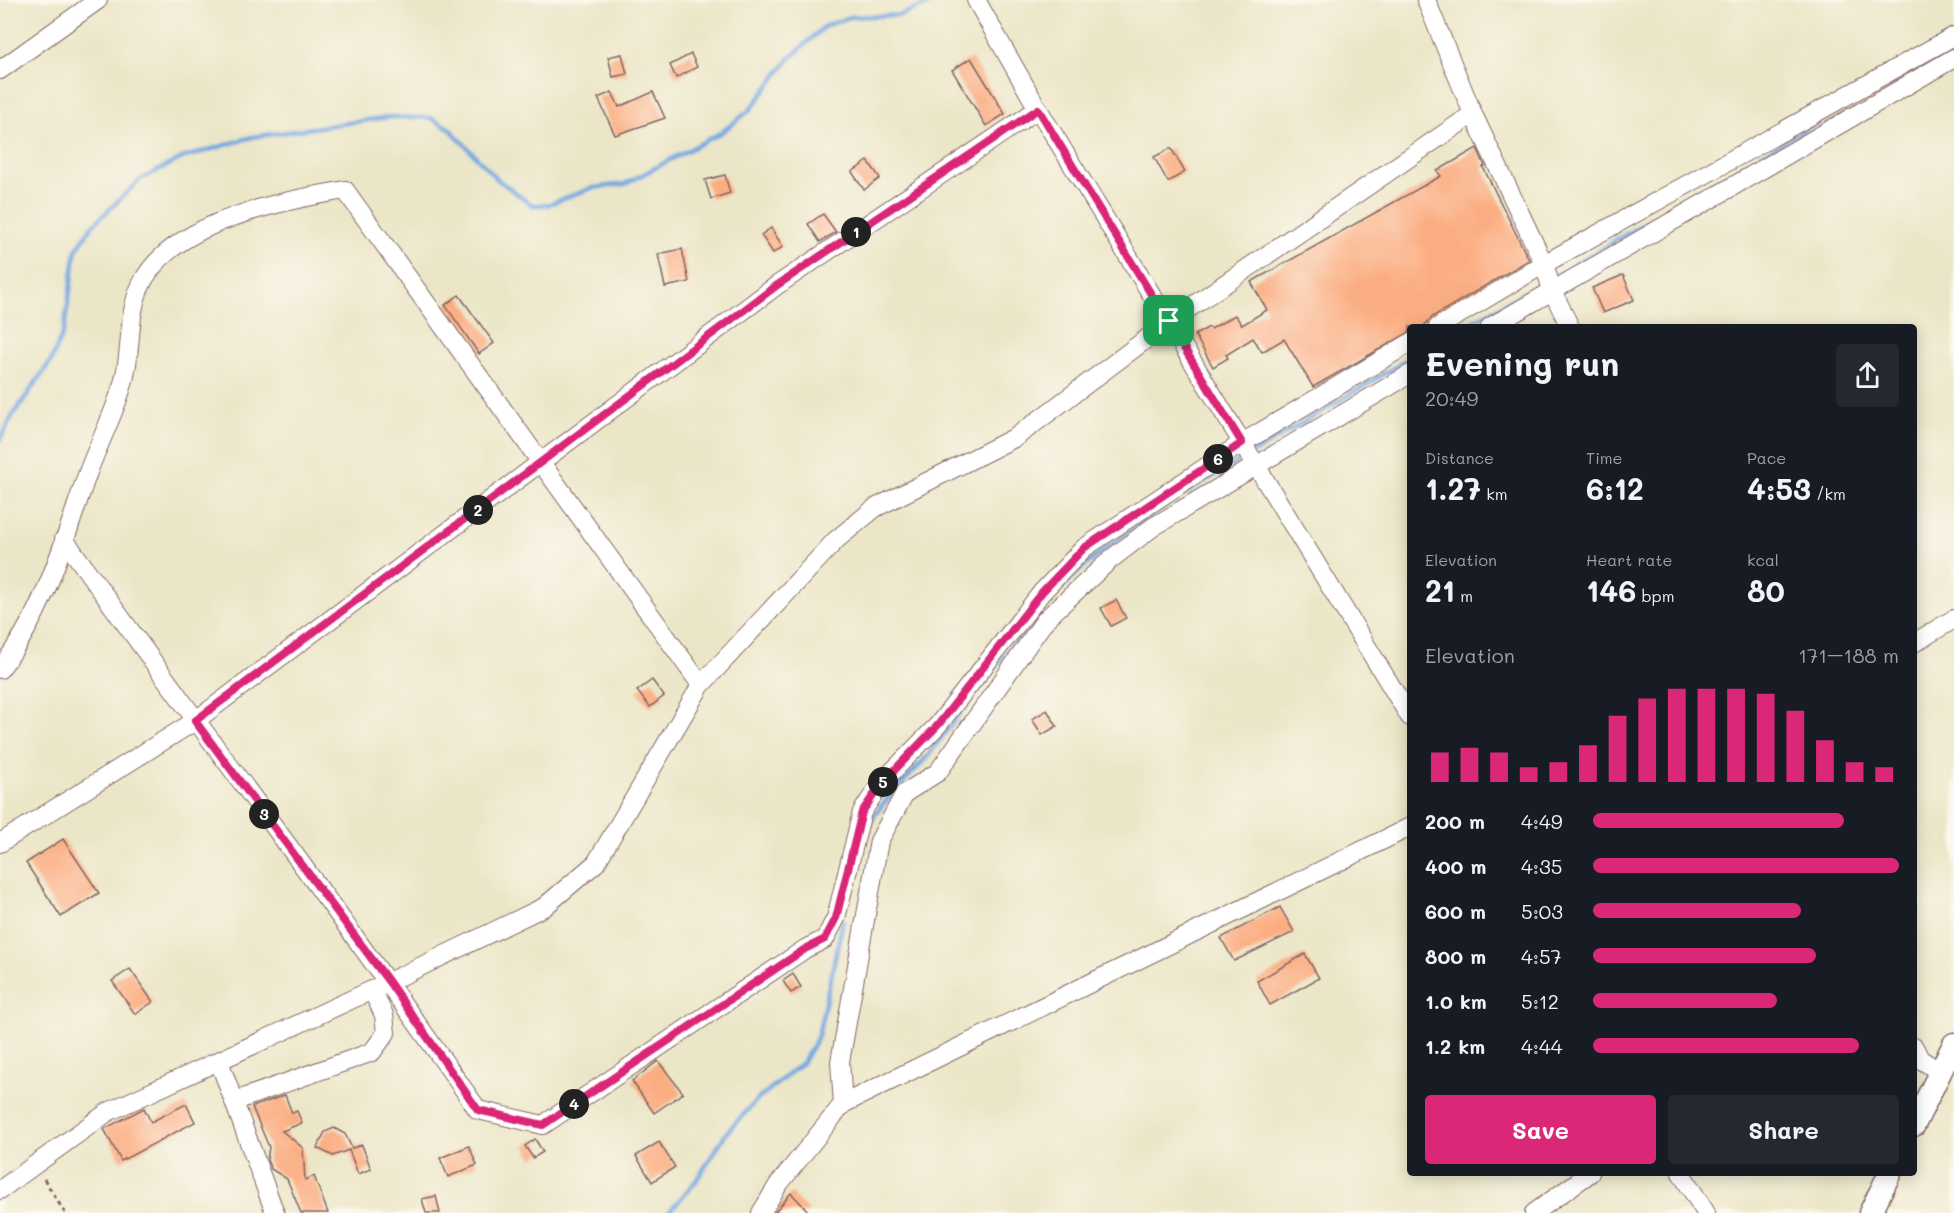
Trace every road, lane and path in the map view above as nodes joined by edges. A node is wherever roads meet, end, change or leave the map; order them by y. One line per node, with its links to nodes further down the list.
1 (98, 0): 6 (street)
2 (976, 0): 7 (street)
3 (1426, 0): 8 (street)
4 (1954, 36): 9 (street)
5 (1954, 58): 10 (street)
6 (0, 70)
7 (1038, 109): 11 (street); 18 (street)
8 (1473, 114): 9 (street); 11 (street)
9 (1544, 264): 10 (street); 12 (street)
10 (1552, 291): 13 (street); 14 (street)
11 (1169, 321): 17 (street); 24 (street)
12 (1443, 324)
13 (1495, 324)
14 (1568, 324)
15 (1407, 346): 17 (street)
16 (1407, 376): 19 (street)
17 (1242, 443): 19 (street); 29 (street)
18 (540, 465): 20 (street); 24 (street); 26 (street)
19 (1254, 465): 25 (street); 35 (street)
20 (64, 539): 23 (street); 26 (street)
21 (1954, 619): 22 (street)
22 (1917, 641)
23 (0, 669)
24 (701, 686): 29 (street)
25 (1407, 712)
26 (195, 721): 28 (street); 29 (street)
27 (1407, 828): 35 (street)
28 (0, 843)
29 (381, 986): 32 (street); 34 (street)
30 (1954, 1044): 33 (main road)
31 (1917, 1053): 33 (street)
32 (219, 1061): 34 (street); 37 (street)
33 (1940, 1072): 36 (main road)
34 (235, 1101): 43 (street)
35 (843, 1104): 44 (street)
36 (1917, 1119)
37 (35, 1164): 41 (street); 42 (path)
38 (1586, 1176): 45 (street)
39 (1683, 1176): 46 (street)
40 (1888, 1176): 47 (main road)
41 (0, 1190)
42 (65, 1213)
43 (275, 1213)
44 (761, 1213)
45 (1534, 1213)
46 (1706, 1213)
47 (1870, 1213)

